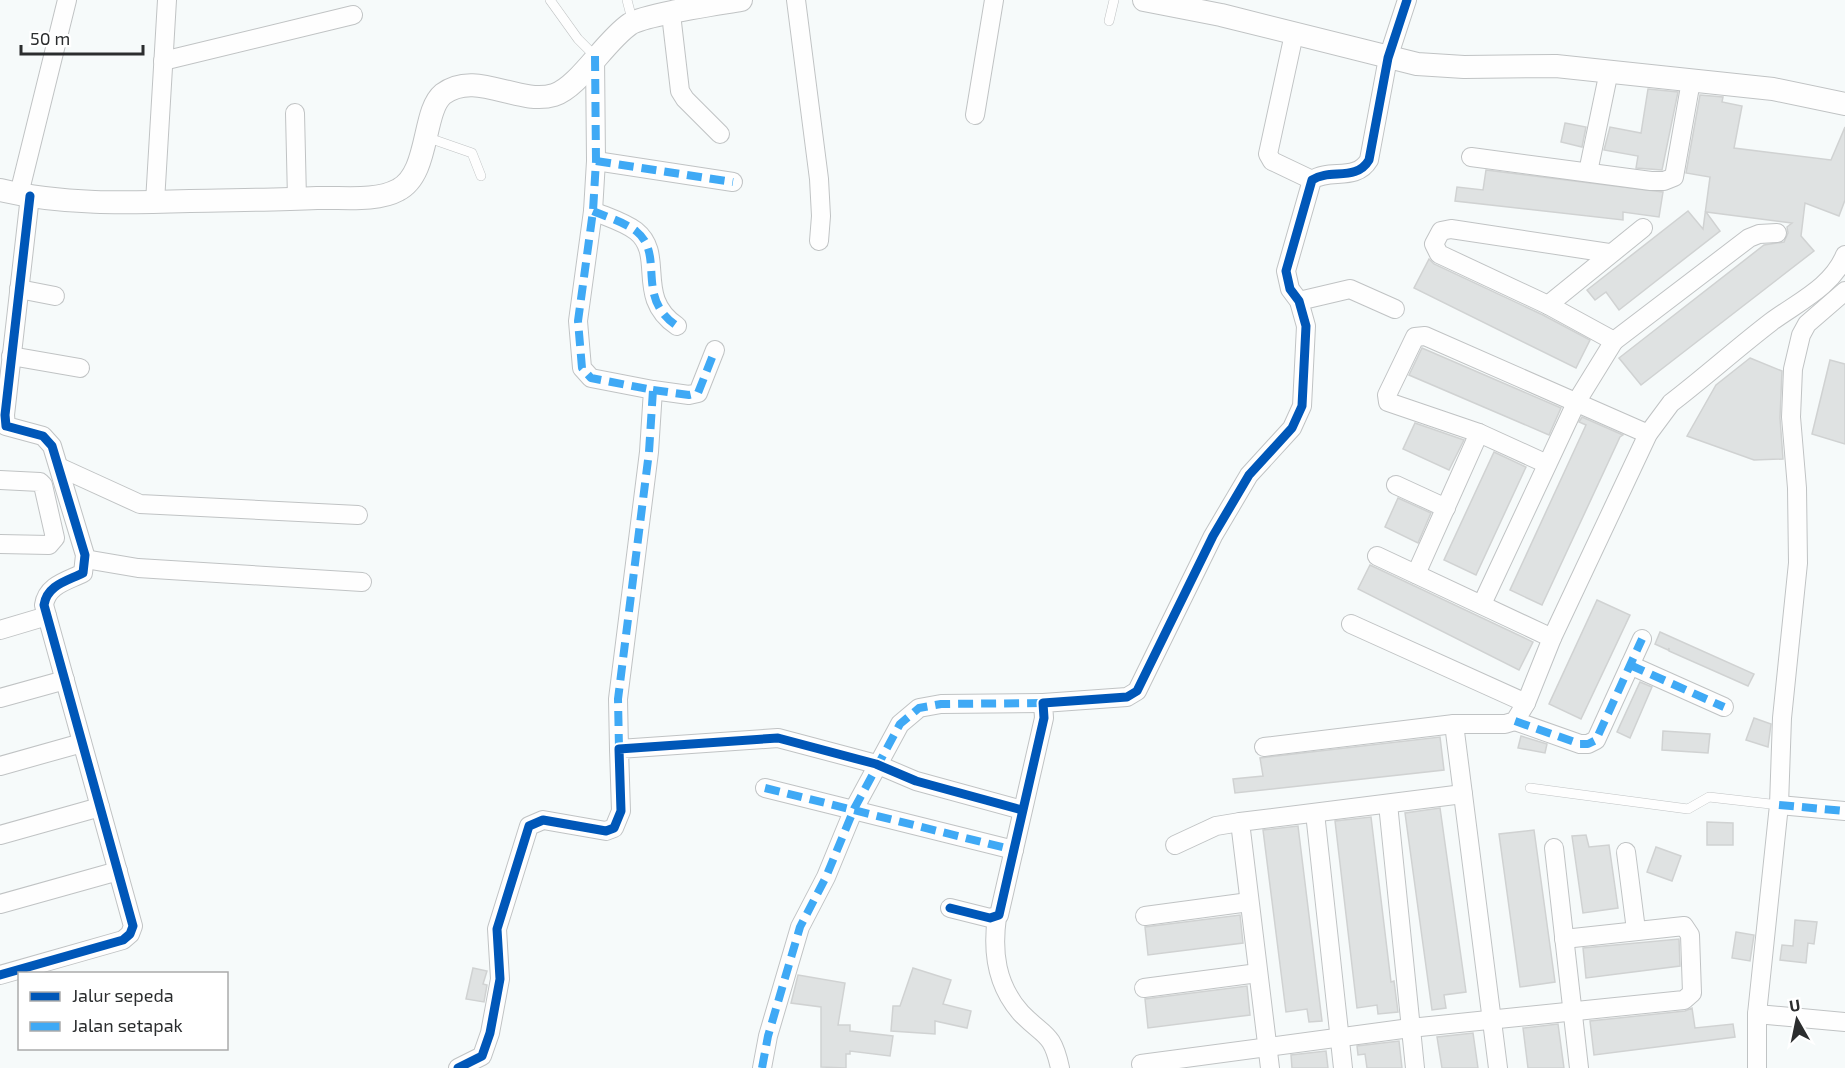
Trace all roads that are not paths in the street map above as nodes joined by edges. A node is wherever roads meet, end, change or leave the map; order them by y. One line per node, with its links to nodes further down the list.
1 (67, 0): 32 (street)
2 (167, 0): 18 (street)
3 (550, 0): 16 (lane)
4 (627, 0): 14 (lane)
5 (796, 0): 38 (street)
6 (994, 0): 23 (street)
7 (1114, 0): 13 (lane)
8 (1144, 0): 15 (street)
9 (1407, 0): 17 (street)
10 (731, 1): 11 (street)
11 (671, 14): 14 (street); 24 (street)
12 (353, 15): 18 (street)
13 (1110, 21)
14 (633, 22): 16 (street)
15 (1294, 34): 17 (street); 30 (street)
16 (595, 56): 25 (street); 27 (street)
17 (1388, 58): 19 (street); 30 (street)
18 (163, 61): 34 (street)
19 (1609, 71): 20 (street); 28 (street)
20 (1691, 81): 21 (street); 28 (street)
21 (1845, 104)
22 (295, 113): 33 (street)
23 (975, 115)
24 (720, 134)
25 (426, 137): 29 (lane); 33 (street)
26 (1471, 157): 28 (street)
27 (596, 161): 31 (street); 35 (street)
28 (1588, 172)
29 (481, 176)
30 (1312, 180): 44 (street)
31 (734, 182)
32 (16, 193): 34 (street); 41 (street)
33 (297, 199): 34 (street)
34 (155, 202)
35 (593, 211): 47 (street); 52 (street)
36 (1643, 228): 39 (street)
37 (1777, 233): 48 (street)
38 (819, 241)
39 (1609, 254): 45 (street); 45 (street)
40 (1845, 255): 55 (street)
41 (19, 289): 43 (street); 50 (street)
42 (1845, 291): 90 (street)
43 (55, 296)
44 (1299, 301): 46 (street); 76 (street)
45 (1548, 305): 48 (street)
46 (1395, 309)
47 (677, 326)
48 (1614, 341): 53 (street)
49 (715, 350): 52 (street)
50 (11, 356): 51 (street); 57 (street)
51 (80, 368)
52 (653, 390): 83 (street)
53 (1576, 401): 54 (street); 55 (street); 56 (street)
54 (1479, 433): 56 (street); 60 (street)
55 (1648, 434): 71 (street)
56 (1547, 464): 67 (street)
57 (59, 467): 61 (street); 64 (street)
58 (0, 480): 62 (street)
59 (1396, 484): 60 (street)
60 (1446, 508): 65 (street)
61 (358, 515)
62 (0, 544)
63 (1377, 556): 65 (street)
64 (86, 559): 66 (street); 68 (street)
65 (1416, 574): 67 (street)
66 (362, 582)
67 (1482, 604): 71 (street)
68 (47, 616): 70 (street); 74 (street)
69 (1351, 624): 77 (street)
70 (0, 630)
71 (1552, 638): 77 (street)
72 (1642, 639): 73 (street)
73 (1630, 665): 78 (street); 79 (street)
74 (65, 680): 75 (street); 81 (street)
75 (0, 698)
76 (1043, 703): 84 (street); 93 (street)
77 (1526, 703): 79 (street)
78 (1724, 707)
79 (1515, 721): 80 (street)
80 (1454, 724): 82 (street); 88 (street)
81 (82, 743): 85 (street); 91 (street)
82 (1264, 747)
83 (619, 749): 84 (street); 121 (street)
84 (876, 764): 92 (street); 93 (street)
85 (0, 766)
86 (765, 788): 92 (street)
87 (1530, 788): 90 (lane)
88 (1463, 794): 89 (street); 115 (street)
89 (1388, 804): 95 (street); 117 (street)
90 (1779, 805): 94 (street); 114 (street)
91 (100, 807): 97 (street); 102 (street)
92 (854, 809): 100 (street); 122 (street)
93 (1022, 810): 100 (street)
94 (1845, 811)
95 (1315, 813): 96 (street); 118 (street)
96 (1240, 822): 98 (street); 103 (street)
97 (0, 835)
98 (1174, 845)
99 (1554, 848): 109 (street)
100 (1014, 850): 107 (street)
101 (1626, 852): 108 (street)
102 (118, 871): 104 (street); 111 (street)
103 (1249, 902): 106 (street); 110 (street)
104 (0, 904)
105 (950, 908): 107 (street)
106 (1145, 916)
107 (997, 917): 123 (street)
108 (1636, 930): 109 (street); 113 (street)
109 (1564, 939): 113 (street)
110 (1258, 973): 112 (street); 119 (street)
111 (0, 975)
112 (1144, 988)
113 (1572, 1011): 115 (street); 128 (street)
114 (1757, 1014): 116 (street); 129 (street)
115 (1492, 1020): 117 (street); 127 (street)
116 (1845, 1022)
117 (1410, 1028): 118 (street); 126 (street)
118 (1339, 1037): 119 (street); 125 (street)
119 (1267, 1046): 120 (street); 124 (street)
120 (1141, 1064)
121 (458, 1068)
122 (762, 1068)
123 (1060, 1068)
124 (1270, 1068)
125 (1343, 1068)
126 (1415, 1068)
127 (1498, 1068)
128 (1579, 1068)
129 (1757, 1068)

